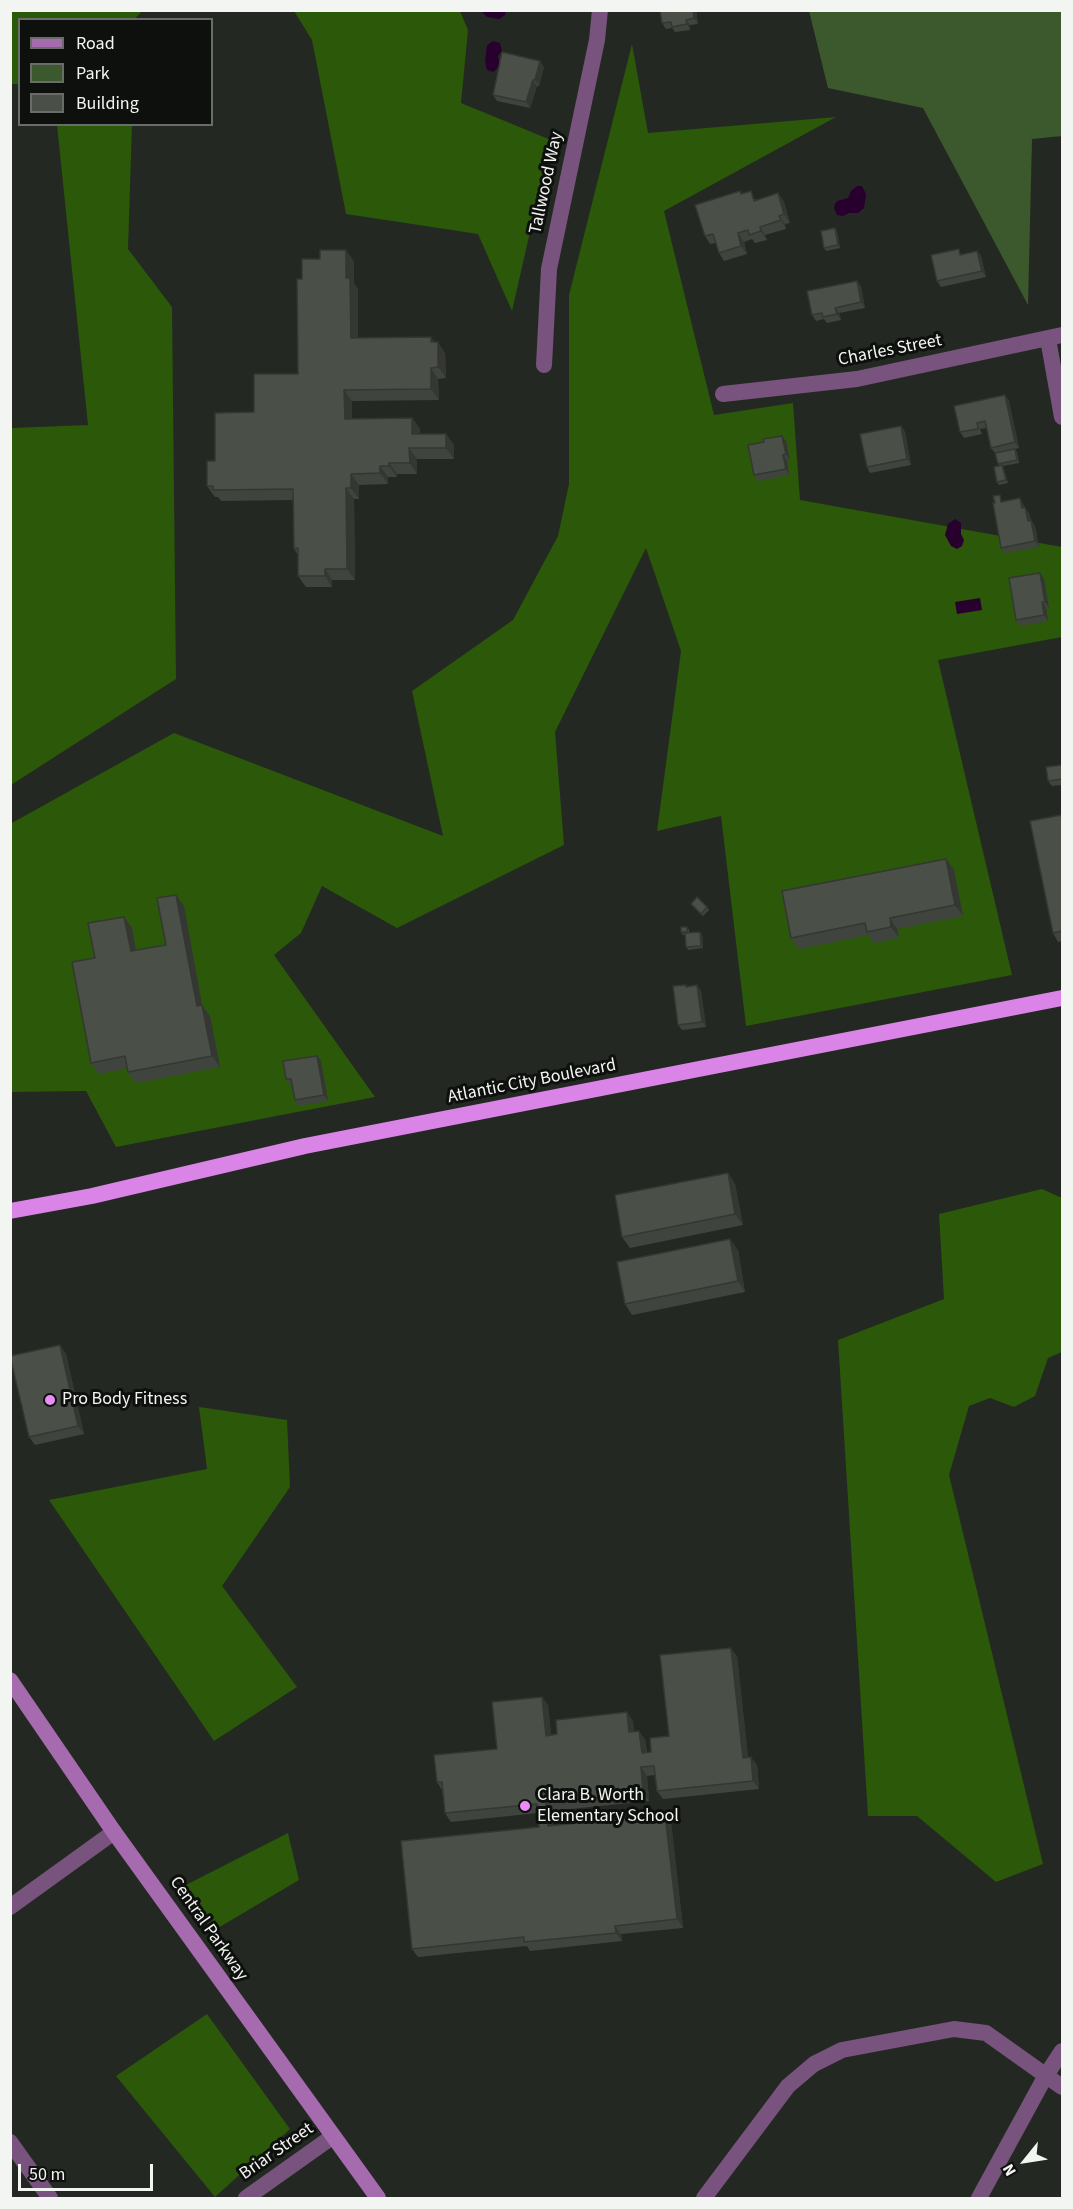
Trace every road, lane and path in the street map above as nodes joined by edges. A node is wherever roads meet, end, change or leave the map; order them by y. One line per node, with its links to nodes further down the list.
1 (600, 10): 3 (street, Tallwood Way)
2 (1055, 337): 4 (street, Charles Street); 5 (street)
3 (544, 365)
4 (723, 394)
5 (1062, 417)
6 (1062, 998): 7 (highway, Atlantic City Boulevard)
7 (10, 1211)
8 (10, 1680): 9 (main road, Central Parkway)
9 (114, 1832): 10 (street); 14 (main road, Central Parkway)
10 (10, 1907)
11 (1062, 2051): 12 (street)
12 (1045, 2077): 13 (street); 19 (street); 20 (street)
13 (1062, 2087)
14 (332, 2137): 17 (street, Briar Street); 18 (main road, Central Parkway)
15 (10, 2142): 16 (street)
16 (50, 2199)
17 (246, 2199)
18 (378, 2199)
19 (704, 2199)
20 (979, 2199)

